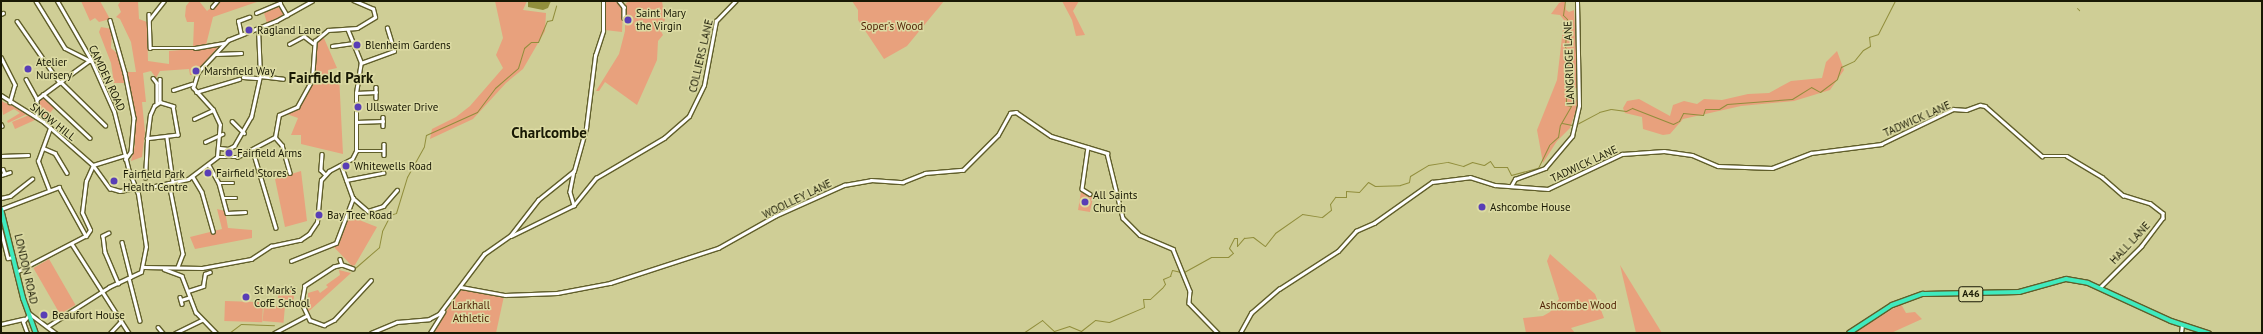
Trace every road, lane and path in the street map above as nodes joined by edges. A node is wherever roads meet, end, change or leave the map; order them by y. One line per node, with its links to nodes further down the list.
1 (36, 1): 32 (street)
2 (58, 1): 32 (street, CAMDEN ROAD)
3 (164, 1): 19 (street)
4 (217, 1): 11 (street)
5 (312, 1): 14 (street)
6 (354, 1): 22 (street)
7 (603, 1): 89 (street)
8 (619, 1): 16 (street)
9 (735, 1): 115 (street, COLLIERS LANE)
10 (1577, 1): 105 (street, LANGRIDGE LANE)
11 (212, 7)
12 (256, 13): 14 (street)
13 (149, 14): 19 (street)
14 (287, 15): 20 (street)
15 (249, 17): 23 (street)
16 (624, 18)
17 (16, 20): 40 (street)
18 (110, 20): 84 (street)
19 (148, 22): 24 (street)
20 (258, 28): 23 (street); 35 (street)
21 (387, 28): 33 (street)
22 (348, 30): 25 (street); 26 (street)
23 (241, 35): 24 (street)
24 (224, 43): 30 (street)
25 (313, 43): 27 (street); 66 (street)
26 (354, 43): 28 (street); 33 (street)
27 (289, 44)
28 (332, 46)
29 (241, 53): 30 (street)
30 (216, 54): 41 (street)
31 (1, 57): 52 (street)
32 (90, 60): 40 (street); 80 (street, CAMDEN ROAD)
33 (361, 63): 47 (street)
34 (243, 77): 35 (street)
35 (260, 77): 39 (street); 64 (street)
36 (153, 78): 53 (street)
37 (26, 79): 51 (street)
38 (160, 79): 53 (street)
39 (283, 79)
40 (61, 82): 48 (street); 61 (street)
41 (192, 84): 44 (street); 45 (street)
42 (237, 84): 45 (street)
43 (376, 87): 46 (street)
44 (173, 90)
45 (196, 92): 54 (street)
46 (376, 92): 47 (street); 50 (street)
47 (356, 93): 60 (street)
48 (43, 94): 51 (street); 67 (street)
49 (1, 95): 52 (street, SNOW HILL)
50 (376, 98)
51 (37, 99): 55 (street)
52 (10, 102): 55 (street, SNOW HILL)
53 (159, 103): 68 (street); 69 (street)
54 (213, 110): 57 (street); 65 (street)
55 (37, 117): 63 (street, SNOW HILL)
56 (383, 117): 59 (street)
57 (195, 120)
58 (232, 121): 64 (street)
59 (383, 121): 60 (street); 62 (street)
60 (356, 122): 76 (street)
61 (105, 125)
62 (383, 126)
63 (50, 128): 73 (street); 85 (street, SNOW HILL)
64 (244, 133): 74 (street)
65 (222, 134): 70 (street); 74 (street)
66 (275, 137): 75 (street); 91 (street)
67 (90, 138)
68 (167, 138): 69 (street); 101 (street)
69 (147, 139): 98 (street)
70 (205, 142)
71 (384, 144): 77 (street)
72 (1088, 147): 110 (street); 139 (street, WOOLLEY LANE); 168 (street)
73 (43, 148): 94 (street); 108 (street)
74 (220, 148): 83 (street)
75 (253, 150): 83 (street); 118 (street)
76 (356, 151): 77 (street); 87 (street)
77 (384, 151): 81 (street)
78 (322, 154): 95 (street)
79 (28, 155): 82 (street)
80 (126, 155): 84 (street, CAMDEN ROAD); 85 (street)
81 (384, 155)
82 (1, 156)
83 (218, 157): 86 (street)
84 (126, 159): 107 (street, CAMDEN ROAD)
85 (92, 165): 107 (street, SNOW HILL); 122 (street)
86 (208, 165): 97 (street); 102 (street)
87 (341, 165): 95 (street); 100 (street)
88 (3, 169): 93 (street)
89 (574, 171): 115 (street); 123 (street)
90 (10, 172): 93 (street)
91 (290, 173)
92 (383, 173): 100 (street)
93 (5, 174): 96 (street)
94 (67, 174)
95 (325, 174): 131 (street)
96 (1, 175)
97 (193, 177): 101 (street); 120 (street)
98 (145, 178)
99 (32, 180): 111 (street)
100 (346, 180): 114 (street)
101 (173, 182): 104 (street)
102 (219, 183): 103 (street); 112 (street)
103 (233, 183)
104 (169, 184): 107 (street); 131 (street)
105 (1511, 186): 106 (street, TADWICK LANE); 169 (street, TADWICK LANE)
106 (2115, 187): 140 (street, HALL LANE)
107 (136, 189): 130 (street, CAMDEN ROAD)
108 (49, 190): 116 (street); 122 (street)
109 (397, 190): 114 (street)
110 (1090, 194)
111 (1, 198)
112 (224, 198): 113 (street); 117 (street)
113 (236, 198)
114 (353, 198): 128 (street)
115 (574, 205): 123 (street, COLLIERS LANE)
116 (1, 209): 126 (highway, LONDON ROAD)
117 (245, 212)
118 (276, 228)
119 (1, 230): 126 (street)
120 (213, 231)
121 (109, 233): 138 (street)
122 (86, 236): 125 (street)
123 (510, 236): 139 (street)
124 (122, 242): 136 (street)
125 (72, 244): 134 (street); 142 (street)
126 (14, 257): 134 (highway, LONDON ROAD)
127 (340, 259): 129 (street)
128 (291, 261)
129 (342, 265): 133 (street); 148 (street)
130 (144, 267): 132 (street); 136 (street)
131 (178, 267): 132 (street)
132 (164, 268): 141 (street)
133 (353, 269)
134 (17, 272): 146 (highway, LONDON ROAD)
135 (210, 272): 141 (street)
136 (130, 277): 138 (street); 152 (street)
137 (371, 280): 148 (street)
138 (118, 283): 142 (street)
139 (461, 287): 145 (street)
140 (2100, 288): 154 (highway, A46); 170 (highway, A46)
141 (188, 291): 143 (street)
142 (101, 292): 151 (street); 155 (street)
143 (190, 297): 144 (street); 150 (street)
144 (182, 304)
145 (447, 306): 166 (street); 167 (street)
146 (27, 311): 147 (highway, LONDON ROAD); 155 (street)
147 (28, 316): 149 (street); 158 (highway, LONDON ROAD)
148 (306, 316): 165 (street)
149 (23, 319): 153 (street); 157 (street)
150 (202, 320): 163 (street); 164 (street)
151 (121, 321): 160 (street); 161 (street)
152 (140, 321)
153 (1, 324)
154 (2182, 325): 171 (street); 172 (highway, A46)
155 (48, 326): 159 (street)
156 (158, 327): 162 (street)
157 (27, 333)
158 (36, 333)
159 (56, 333)
160 (110, 333)
161 (129, 333)
162 (163, 333)
163 (175, 333)
164 (216, 333)
165 (274, 333)
166 (371, 333)
167 (430, 333)
168 (1218, 333)
169 (1240, 333)
170 (1849, 333)
171 (2181, 333)
172 (2209, 333)

